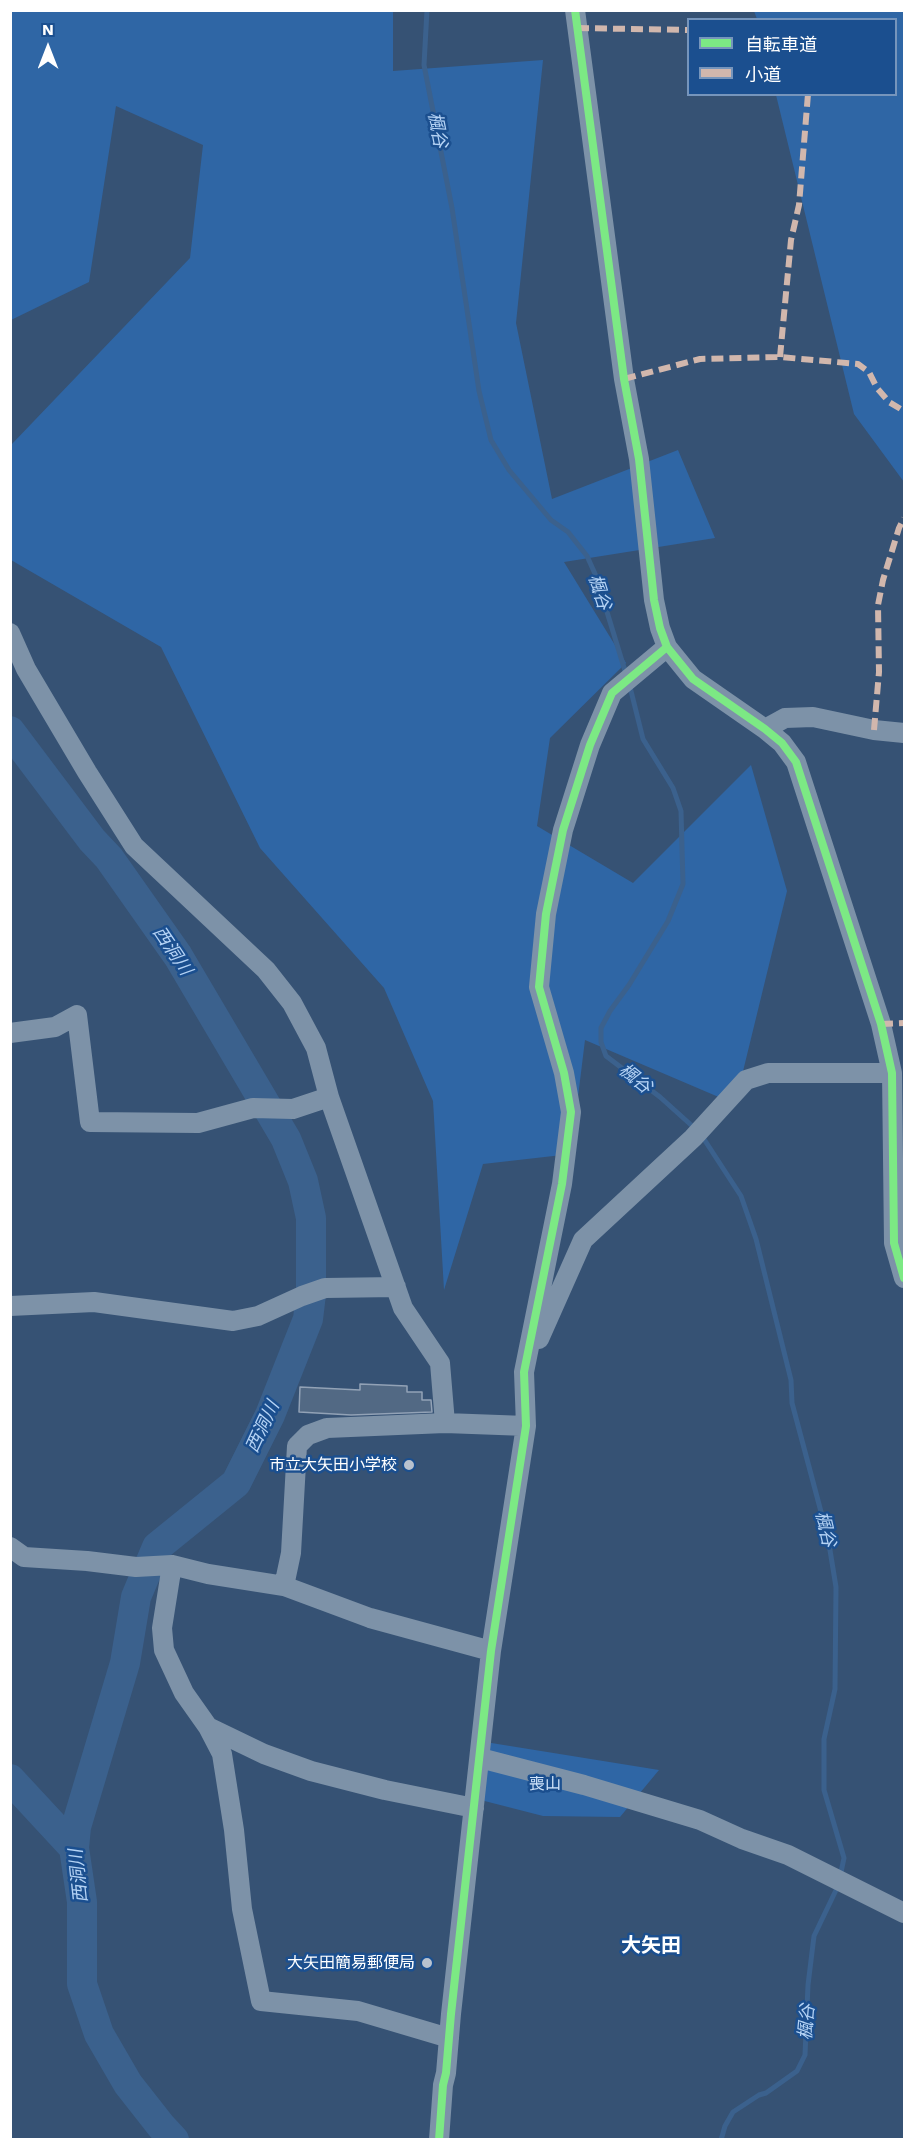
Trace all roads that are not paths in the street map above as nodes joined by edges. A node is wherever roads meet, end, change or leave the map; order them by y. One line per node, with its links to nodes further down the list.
1 (575, 10): 3 (street)
2 (10, 633): 8 (street)
3 (667, 647): 4 (street); 12 (street)
4 (765, 729): 5 (street); 7 (street)
5 (904, 733)
6 (10, 1033): 8 (street)
7 (892, 1073): 9 (street); 12 (street)
8 (329, 1097): 10 (street)
9 (904, 1278)
10 (396, 1287): 11 (street); 13 (street)
11 (10, 1306)
12 (524, 1372): 14 (street)
13 (445, 1423): 14 (street); 17 (street)
14 (526, 1426): 18 (street)
15 (10, 1547): 16 (street)
16 (171, 1565): 17 (street); 19 (street)
17 (284, 1586): 18 (street)
18 (491, 1651): 20 (street)
19 (208, 1727): 21 (street); 23 (street)
20 (480, 1758): 21 (street); 22 (street)
21 (474, 1808): 23 (street)
22 (904, 1913)
23 (449, 2038): 24 (street)
24 (439, 2139)

